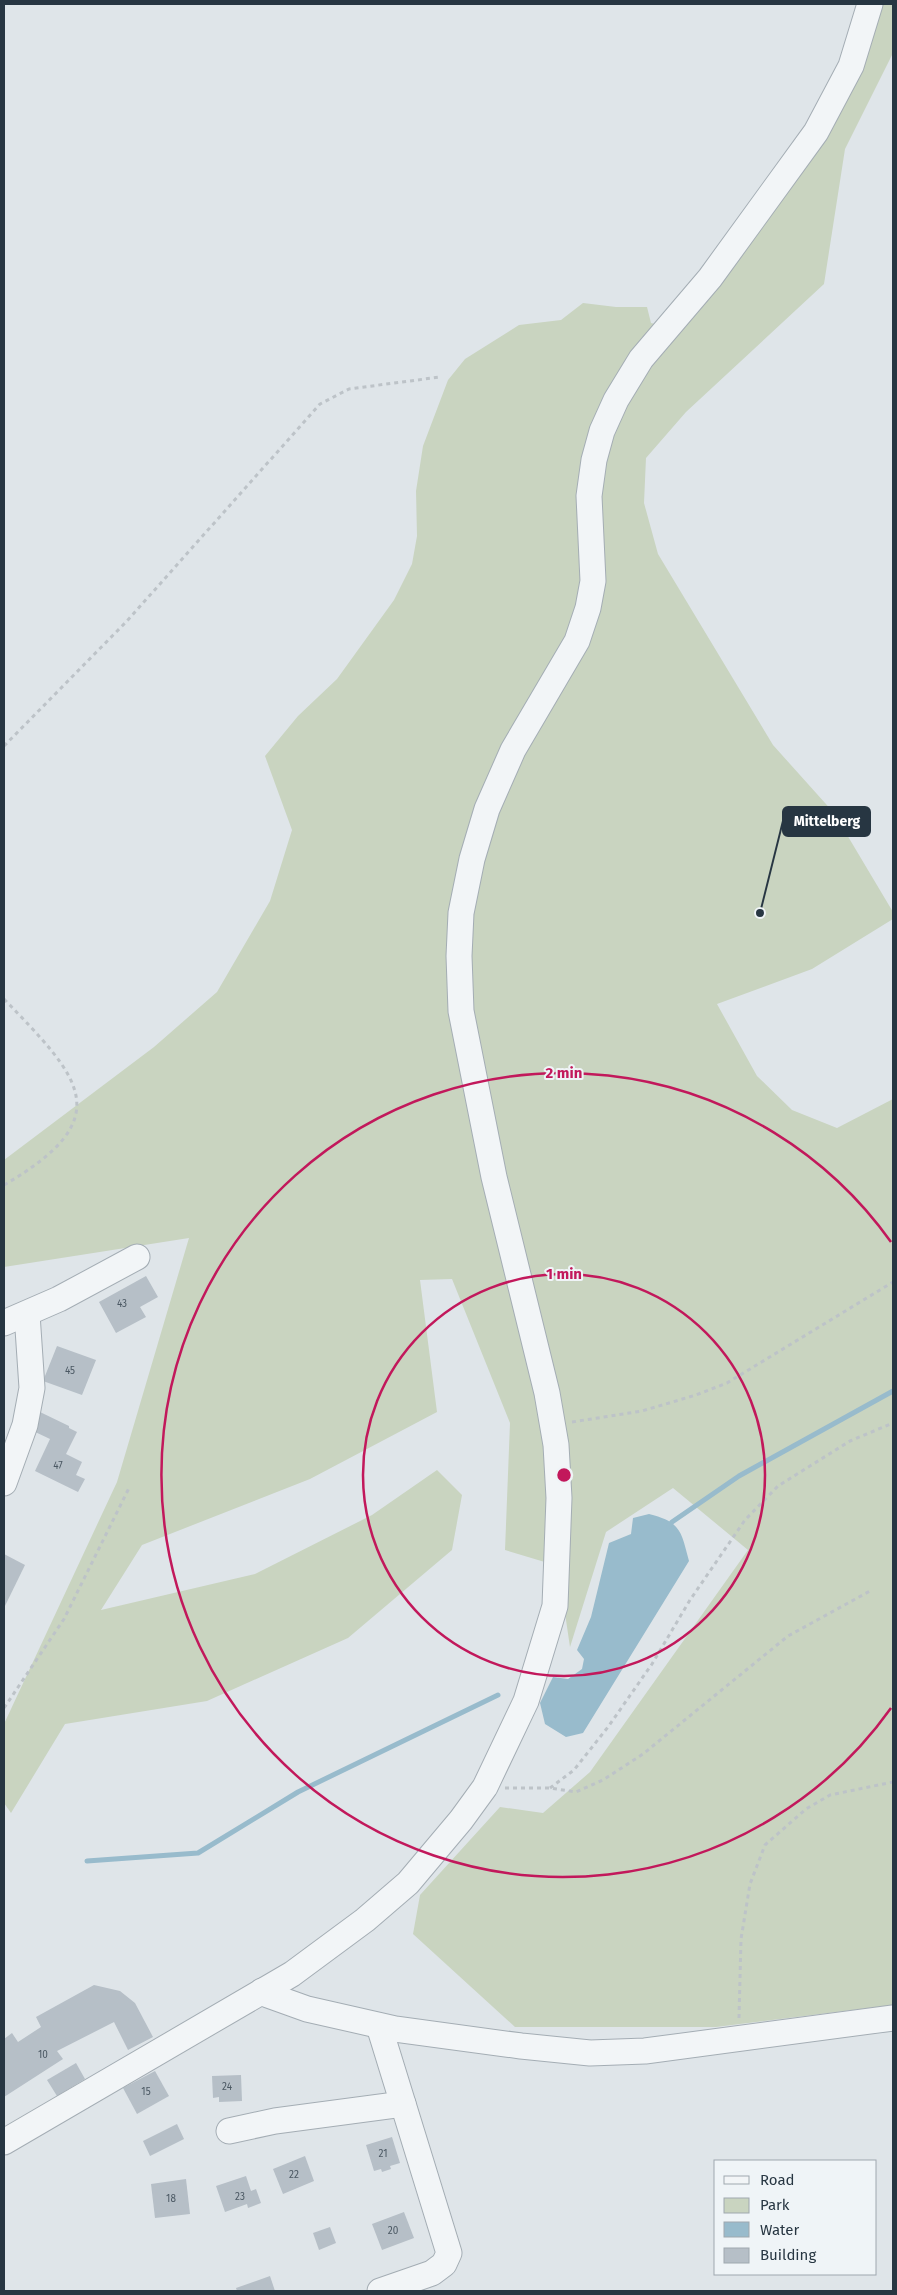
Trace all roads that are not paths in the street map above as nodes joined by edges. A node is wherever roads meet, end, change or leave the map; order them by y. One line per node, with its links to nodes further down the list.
1 (870, 4): 6 (street)
2 (137, 1258): 3 (street)
3 (27, 1314): 4 (street); 5 (street)
4 (4, 1323)
5 (4, 1484)
6 (262, 1991): 8 (street); 11 (street)
7 (893, 2018): 8 (street)
8 (379, 2026): 9 (street)
9 (403, 2104): 10 (street); 12 (street)
10 (229, 2131)
11 (4, 2142)
12 (380, 2291)

